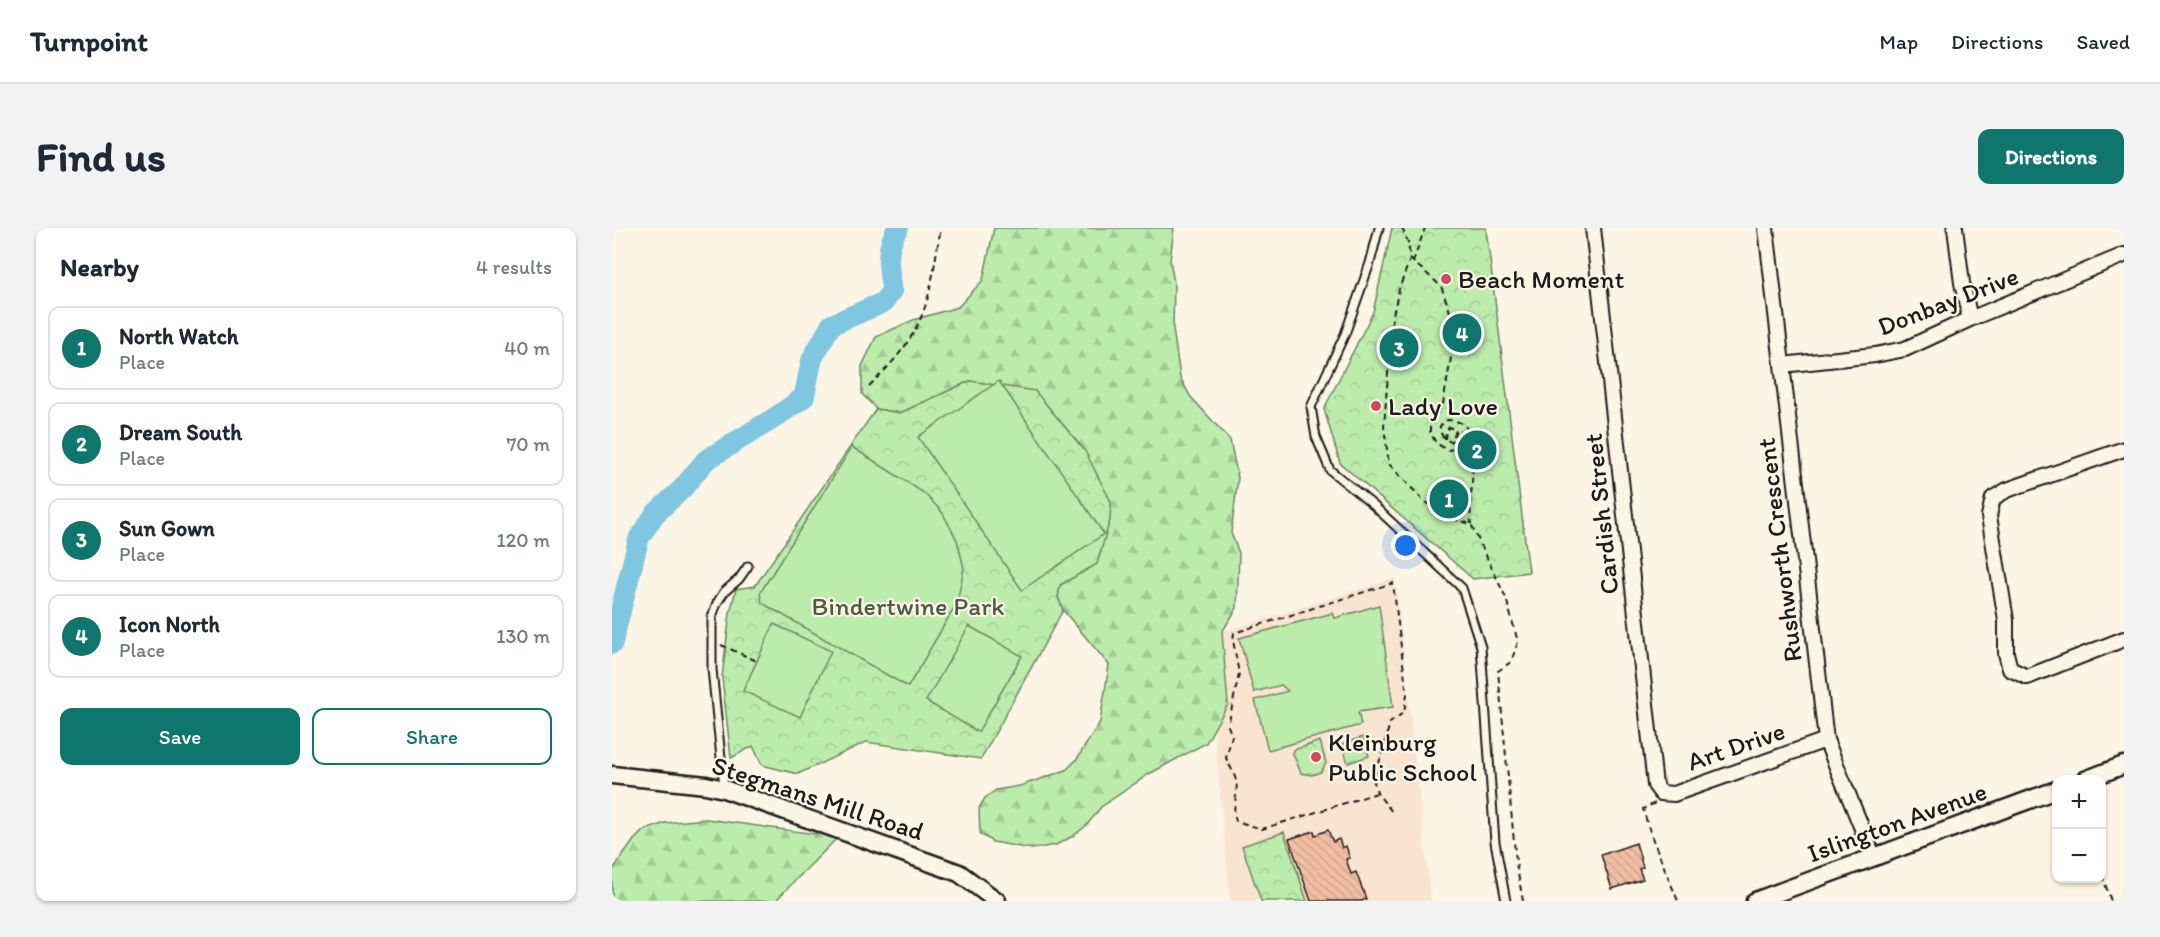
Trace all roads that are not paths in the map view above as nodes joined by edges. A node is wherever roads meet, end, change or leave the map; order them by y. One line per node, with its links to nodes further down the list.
1 (1379, 228): 21 (lane)
2 (1593, 228): 17 (street, Cardish Street)
3 (1766, 228): 7 (street, Rushworth Crescent)
4 (1955, 228): 6 (street)
5 (2124, 255): 6 (street, Donbay Drive)
6 (1970, 319): 7 (street, Donbay Drive)
7 (1782, 365): 11 (street, Rushworth Crescent)
8 (2124, 449): 10 (street)
9 (748, 566): 15 (lane)
10 (2124, 639)
11 (1826, 740): 17 (street, Art Drive); 18 (street, Rushworth Crescent)
12 (2124, 765): 14 (street)
13 (616, 775): 15 (street, Stegmans Mill Road)
14 (2098, 775)
15 (724, 789): 20 (street, Stegmans Mill Road)
16 (2052, 791): 18 (street, Islington Avenue)
17 (1661, 794)
18 (1874, 858): 19 (street, Islington Avenue)
19 (1761, 900)
20 (997, 901)
21 (1506, 901)

